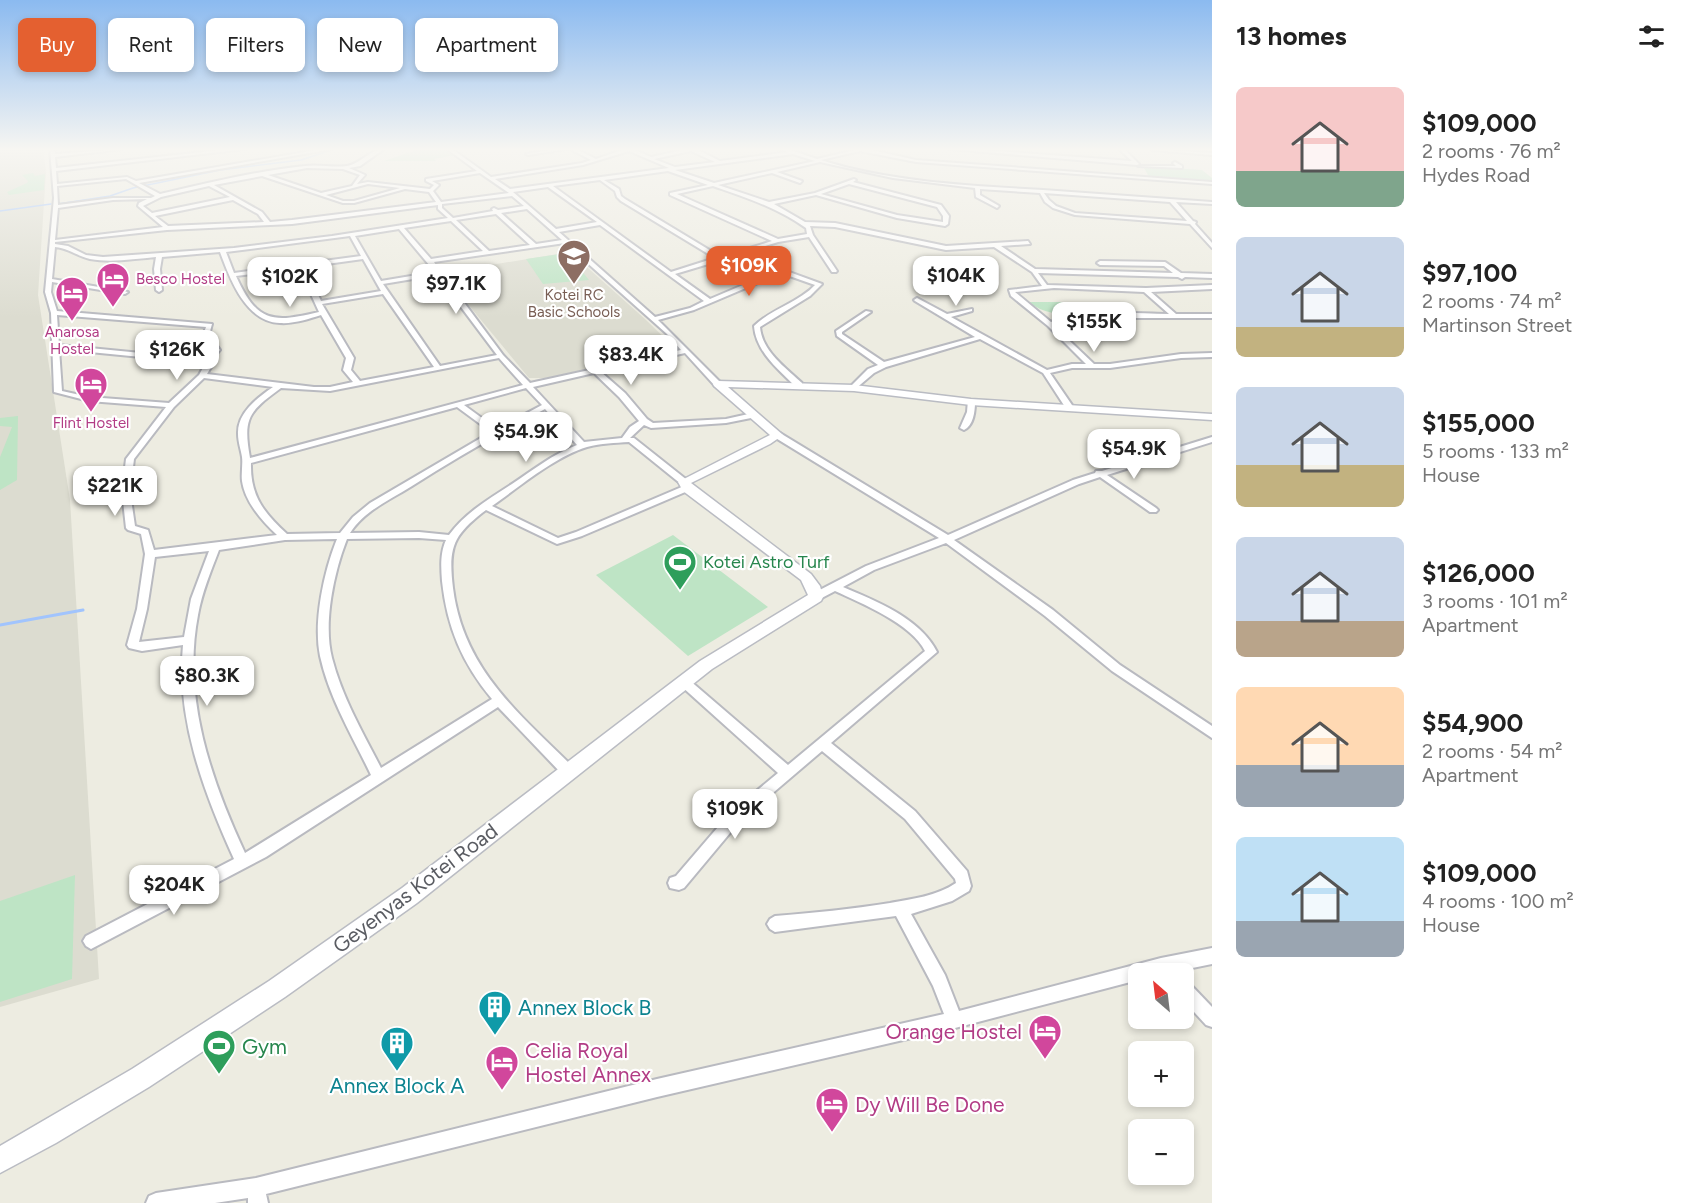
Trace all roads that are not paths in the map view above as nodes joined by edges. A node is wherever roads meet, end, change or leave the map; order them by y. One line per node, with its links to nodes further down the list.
1 (68, 205): 18 (street)
2 (142, 205): 23 (street)
3 (199, 205): 23 (street)
4 (246, 205): 26 (street)
5 (373, 205): 22 (street)
6 (432, 205): 22 (street)
7 (440, 205): 24 (street)
8 (490, 205): 21 (street)
9 (577, 205): 27 (street)
10 (631, 205): 48 (street)
11 (697, 205): 37 (street)
12 (771, 205): 29 (street)
13 (857, 205): 14 (street)
14 (936, 205)
15 (994, 205): 20 (street)
16 (1048, 205): 28 (street)
17 (1176, 205): 28 (street)
18 (54, 207): 39 (street)
19 (528, 207): 21 (street); 32 (street)
20 (997, 207)
21 (497, 212): 24 (street); 40 (street)
22 (377, 213): 25 (street)
23 (151, 215): 31 (street)
24 (453, 219): 30 (street); 44 (street)
25 (292, 222): 26 (street); 35 (street)
26 (268, 223): 31 (street)
27 (602, 223): 32 (street); 56 (street)
28 (1194, 223): 42 (street)
29 (804, 224): 34 (street); 41 (street)
30 (400, 227): 33 (street); 49 (street)
31 (167, 228): 39 (street)
32 (554, 231): 36 (street)
33 (351, 234): 35 (street); 47 (street)
34 (810, 235): 37 (street); 53 (street)
35 (298, 241): 43 (street)
36 (565, 241): 40 (street); 79 (street)
37 (777, 241): 45 (street)
38 (1028, 243): 41 (street)
39 (52, 244): 46 (street); 60 (street)
40 (534, 245): 44 (street)
41 (995, 245): 54 (street)
42 (1212, 246)
43 (222, 249): 46 (street); 58 (street)
44 (488, 252): 49 (street)
45 (735, 254): 48 (street); 52 (street)
46 (159, 255): 65 (street)
47 (363, 257): 51 (street); 61 (street)
48 (719, 258): 56 (street)
49 (430, 261): 55 (street)
50 (1100, 263): 57 (street)
51 (302, 267): 58 (street); 71 (street)
52 (780, 271): 70 (street); 96 (street)
53 (834, 271)
54 (1034, 271): 57 (street); 62 (street)
55 (439, 273): 61 (street); 85 (street)
56 (670, 274): 70 (street)
57 (1179, 274): 59 (street); 63 (street)
58 (233, 275): 75 (street)
59 (1212, 276)
60 (49, 280): 67 (street); 74 (street)
61 (380, 283): 68 (street)
62 (1045, 286): 66 (street); 80 (street)
63 (1197, 287): 64 (street); 66 (street)
64 (1212, 287)
65 (159, 290)
66 (1146, 290): 78 (street)
67 (125, 292)
68 (385, 292): 71 (street); 89 (street)
69 (917, 300): 76 (street)
70 (708, 301): 79 (street)
71 (318, 303): 75 (street)
72 (970, 310): 76 (street)
73 (868, 312): 87 (street)
74 (54, 313): 82 (street); 86 (street)
75 (323, 314): 93 (street)
76 (948, 316): 81 (street)
77 (1212, 316): 78 (street)
78 (1176, 317): 80 (street)
79 (654, 319): 83 (street)
80 (1050, 326): 88 (street)
81 (981, 337): 87 (street); 91 (street)
82 (56, 347): 86 (street); 101 (street)
83 (686, 351): 90 (street); 94 (street)
84 (1212, 355): 88 (street)
85 (501, 356): 89 (street); 97 (street)
86 (209, 358): 92 (street)
87 (883, 365): 98 (street)
88 (1091, 365): 91 (street)
89 (438, 368): 93 (street)
90 (595, 370): 97 (street); 106 (street)
91 (1046, 372): 103 (street)
92 (202, 376): 95 (street); 101 (street)
93 (358, 384): 95 (street)
94 (718, 384): 96 (street); 104 (street)
95 (281, 385): 113 (street)
96 (799, 385): 98 (street)
97 (530, 386): 100 (street); 102 (street)
98 (854, 387): 99 (street)
99 (971, 402): 103 (street); 107 (street)
100 (458, 404): 108 (street); 113 (street)
101 (171, 405): 123 (street)
102 (546, 406): 108 (street); 112 (street)
103 (1070, 408): 105 (street)
104 (753, 415): 106 (street); 109 (street)
105 (1212, 417)
106 (644, 421): 110 (street)
107 (964, 428)
108 (497, 433): 118 (street)
109 (777, 435): 115 (street); 121 (street)
110 (624, 440): 112 (street); 115 (street)
111 (1212, 440): 114 (street)
112 (582, 445): 116 (street)
113 (246, 462): 119 (street)
114 (1099, 473): 117 (street); 121 (street)
115 (685, 485): 116 (street); 124 (street)
116 (485, 506): 120 (street)
117 (1153, 510)
118 (342, 536): 119 (street); 120 (street); 132 (street)
119 (285, 537): 122 (street)
120 (452, 537): 127 (street)
121 (947, 539): 124 (street); 128 (street)
122 (215, 547): 123 (street); 125 (street)
123 (150, 554): 125 (street)
124 (825, 592): 126 (street, Geyenyas Kotei Road); 129 (street)
125 (189, 640): 133 (street)
126 (684, 682): 130 (street, Geyenyas Kotei Road); 131 (street)
127 (499, 700): 130 (street); 132 (street)
128 (1212, 733)
129 (823, 744): 131 (street); 135 (street)
130 (567, 770): 144 (street, Geyenyas Kotei Road)
131 (788, 773): 134 (street)
132 (379, 777): 133 (street)
133 (242, 862): 137 (street)
134 (675, 883)
135 (900, 909): 136 (street); 143 (street)
136 (775, 924)
137 (91, 941)
138 (1212, 956): 139 (street)
139 (1188, 963)
140 (1128, 979): 143 (street)
141 (1194, 1000): 142 (street)
142 (1212, 1019)
143 (956, 1020): 145 (street)
144 (0, 1160)
145 (257, 1195): 146 (street)
146 (156, 1203)

